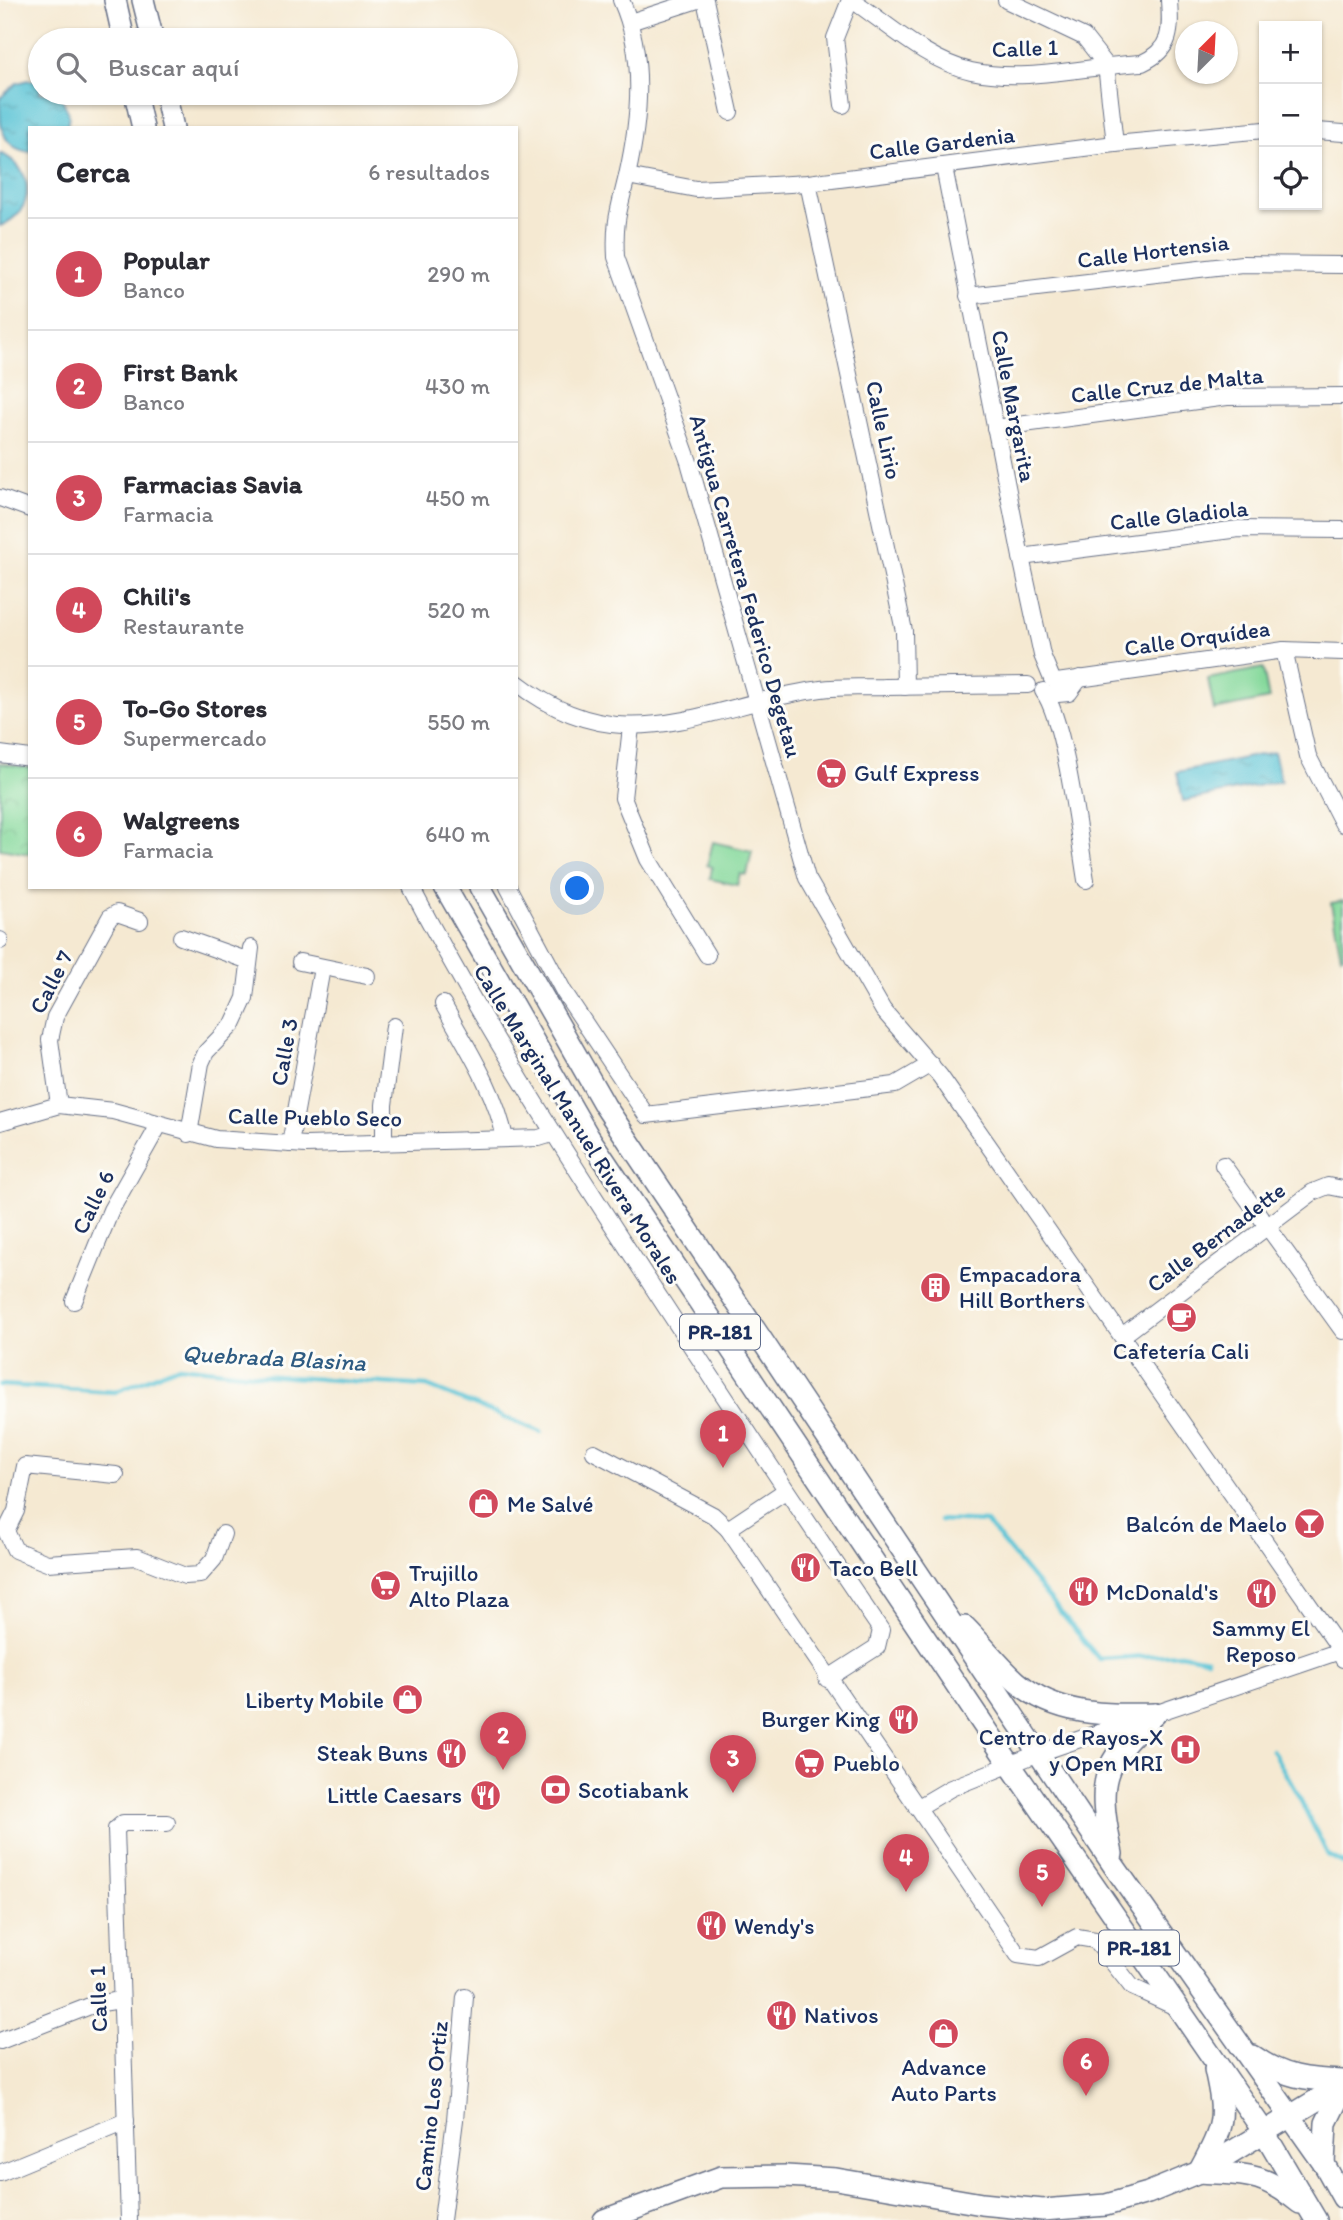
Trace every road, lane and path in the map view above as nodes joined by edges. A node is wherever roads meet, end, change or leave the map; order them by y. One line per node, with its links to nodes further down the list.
1 (115, 0): 10 (main road)
2 (143, 0): 11 (main road)
3 (621, 0): 9 (street, Antigua Carretera Federico Degetau)
4 (698, 0): 9 (street)
5 (705, 0): 16 (street)
6 (851, 0): 12 (street, Calle 1); 13 (street)
7 (1006, 0): 12 (street)
8 (1169, 0): 12 (street, Calle 1)
9 (631, 22): 24 (street, Antigua Carretera Federico Degetau)
10 (121, 28)
11 (150, 28)
12 (1106, 65): 22 (street)
13 (843, 104)
14 (138, 105): 17 (main road)
15 (167, 105): 18 (main road)
16 (730, 112)
17 (143, 126)
18 (172, 126)
19 (1259, 130): 22 (street, Calle Gardenia)
20 (1322, 131): 21 (street)
21 (1343, 132)
22 (1115, 144): 23 (street, Calle Gardenia)
23 (944, 167): 25 (street, Calle Gardenia); 27 (street, Calle Margarita)
24 (627, 176): 25 (street, Calle Gardenia); 39 (street, Antigua Carretera Federico Degetau)
25 (808, 183): 38 (street, Calle Lirio)
26 (1343, 265): 27 (street, Calle Hortensia)
27 (968, 296): 29 (street, Calle Margarita)
28 (1343, 397): 29 (street, Calle Cruz de Malta)
29 (995, 428): 33 (street, Calle Margarita)
30 (0, 498): 31 (street)
31 (28, 508)
32 (1343, 530): 33 (street, Calle Gladiola)
33 (1021, 557): 37 (street, Calle Margarita)
34 (1284, 650): 35 (street, Calle Orquídea); 37 (street, Calle Orquídea); 43 (street)
35 (1343, 652)
36 (518, 684): 40 (street)
37 (1043, 685): 38 (street); 44 (street)
38 (905, 687): 39 (street)
39 (758, 702): 40 (street); 57 (street, Antigua Carretera Federico Degetau)
40 (631, 727): 51 (street)
41 (0, 754): 42 (street)
42 (28, 758)
43 (1343, 824)
44 (1086, 880)
45 (412, 889): 62 (street, Calle Marginal Manuel Rivera Morales)
46 (446, 889): 83 (main road, PR-181)
47 (481, 889): 78 (main road, PR-181)
48 (509, 889): 57 (street)
49 (140, 922): 58 (street, Calle 7)
50 (181, 937): 61 (street)
51 (707, 955)
52 (300, 962): 53 (street)
53 (322, 968): 54 (street); 65 (street, Calle 3)
54 (368, 976)
55 (443, 1004): 63 (street)
56 (394, 1026): 64 (street)
57 (931, 1064): 71 (street, Antigua Carretera Federico Degetau)
58 (59, 1105): 59 (street, Calle Pueblo Seco); 60 (street, Calle Pueblo Seco)
59 (0, 1122)
60 (159, 1125): 61 (street, Calle Pueblo Seco); 69 (street, Calle 6)
61 (189, 1134): 65 (street, Calle Pueblo Seco)
62 (552, 1134): 63 (street, Calle Pueblo Seco); 74 (street, Calle Marginal Manuel Rivera Morales)
63 (505, 1139): 64 (street, Calle Pueblo Seco)
64 (384, 1142): 65 (street, Calle Pueblo Seco)
65 (290, 1144)
66 (1223, 1165): 68 (street)
67 (1343, 1189): 68 (street, Calle Bernadette)
68 (1269, 1227): 70 (street); 71 (street, Calle Bernadette)
69 (74, 1301)
70 (1343, 1331)
71 (1122, 1336): 79 (street, Antigua Carretera Federico Degetau)
72 (594, 1452): 76 (street)
73 (116, 1475): 75 (street)
74 (785, 1491): 76 (street); 80 (street, Calle Marginal Manuel Rivera Morales)
75 (3, 1530): 77 (street)
76 (728, 1530): 80 (street)
77 (223, 1534)
78 (931, 1594): 81 (main road); 82 (main road, PR-181)
79 (1342, 1653): 81 (street)
80 (827, 1679): 84 (street)
81 (1155, 1714): 82 (street); 86 (main road)
82 (1039, 1753): 83 (street); 86 (main road, PR-181)
83 (1011, 1766): 84 (street); 89 (main road, PR-181)
84 (917, 1808): 89 (street)
85 (167, 1823): 88 (street, Calle 1)
86 (1114, 1866): 91 (main road, PR-181)
87 (465, 1997): 103 (street, Camino Los Ortiz)
88 (121, 2000): 90 (street); 95 (street, Calle 1)
89 (1183, 2011): 92 (main road, PR-181)
90 (0, 2041)
91 (1239, 2046): 93 (main road); 94 (main road, PR-181)
92 (1212, 2054): 96 (main road, PR-181); 98 (main road)
93 (1343, 2085): 94 (main road); 97 (main road)
94 (1289, 2116): 96 (main road); 97 (main road, PR-181)
95 (126, 2121): 99 (street); 102 (street, Calle 1)
96 (1264, 2132): 98 (main road); 101 (main road, PR-181)
97 (1324, 2164): 100 (main road, PR-181)
98 (1199, 2172): 101 (main road); 104 (main road)
99 (0, 2173)
100 (1343, 2198)
101 (1314, 2216)
102 (129, 2220)
103 (442, 2220)
104 (604, 2220)

